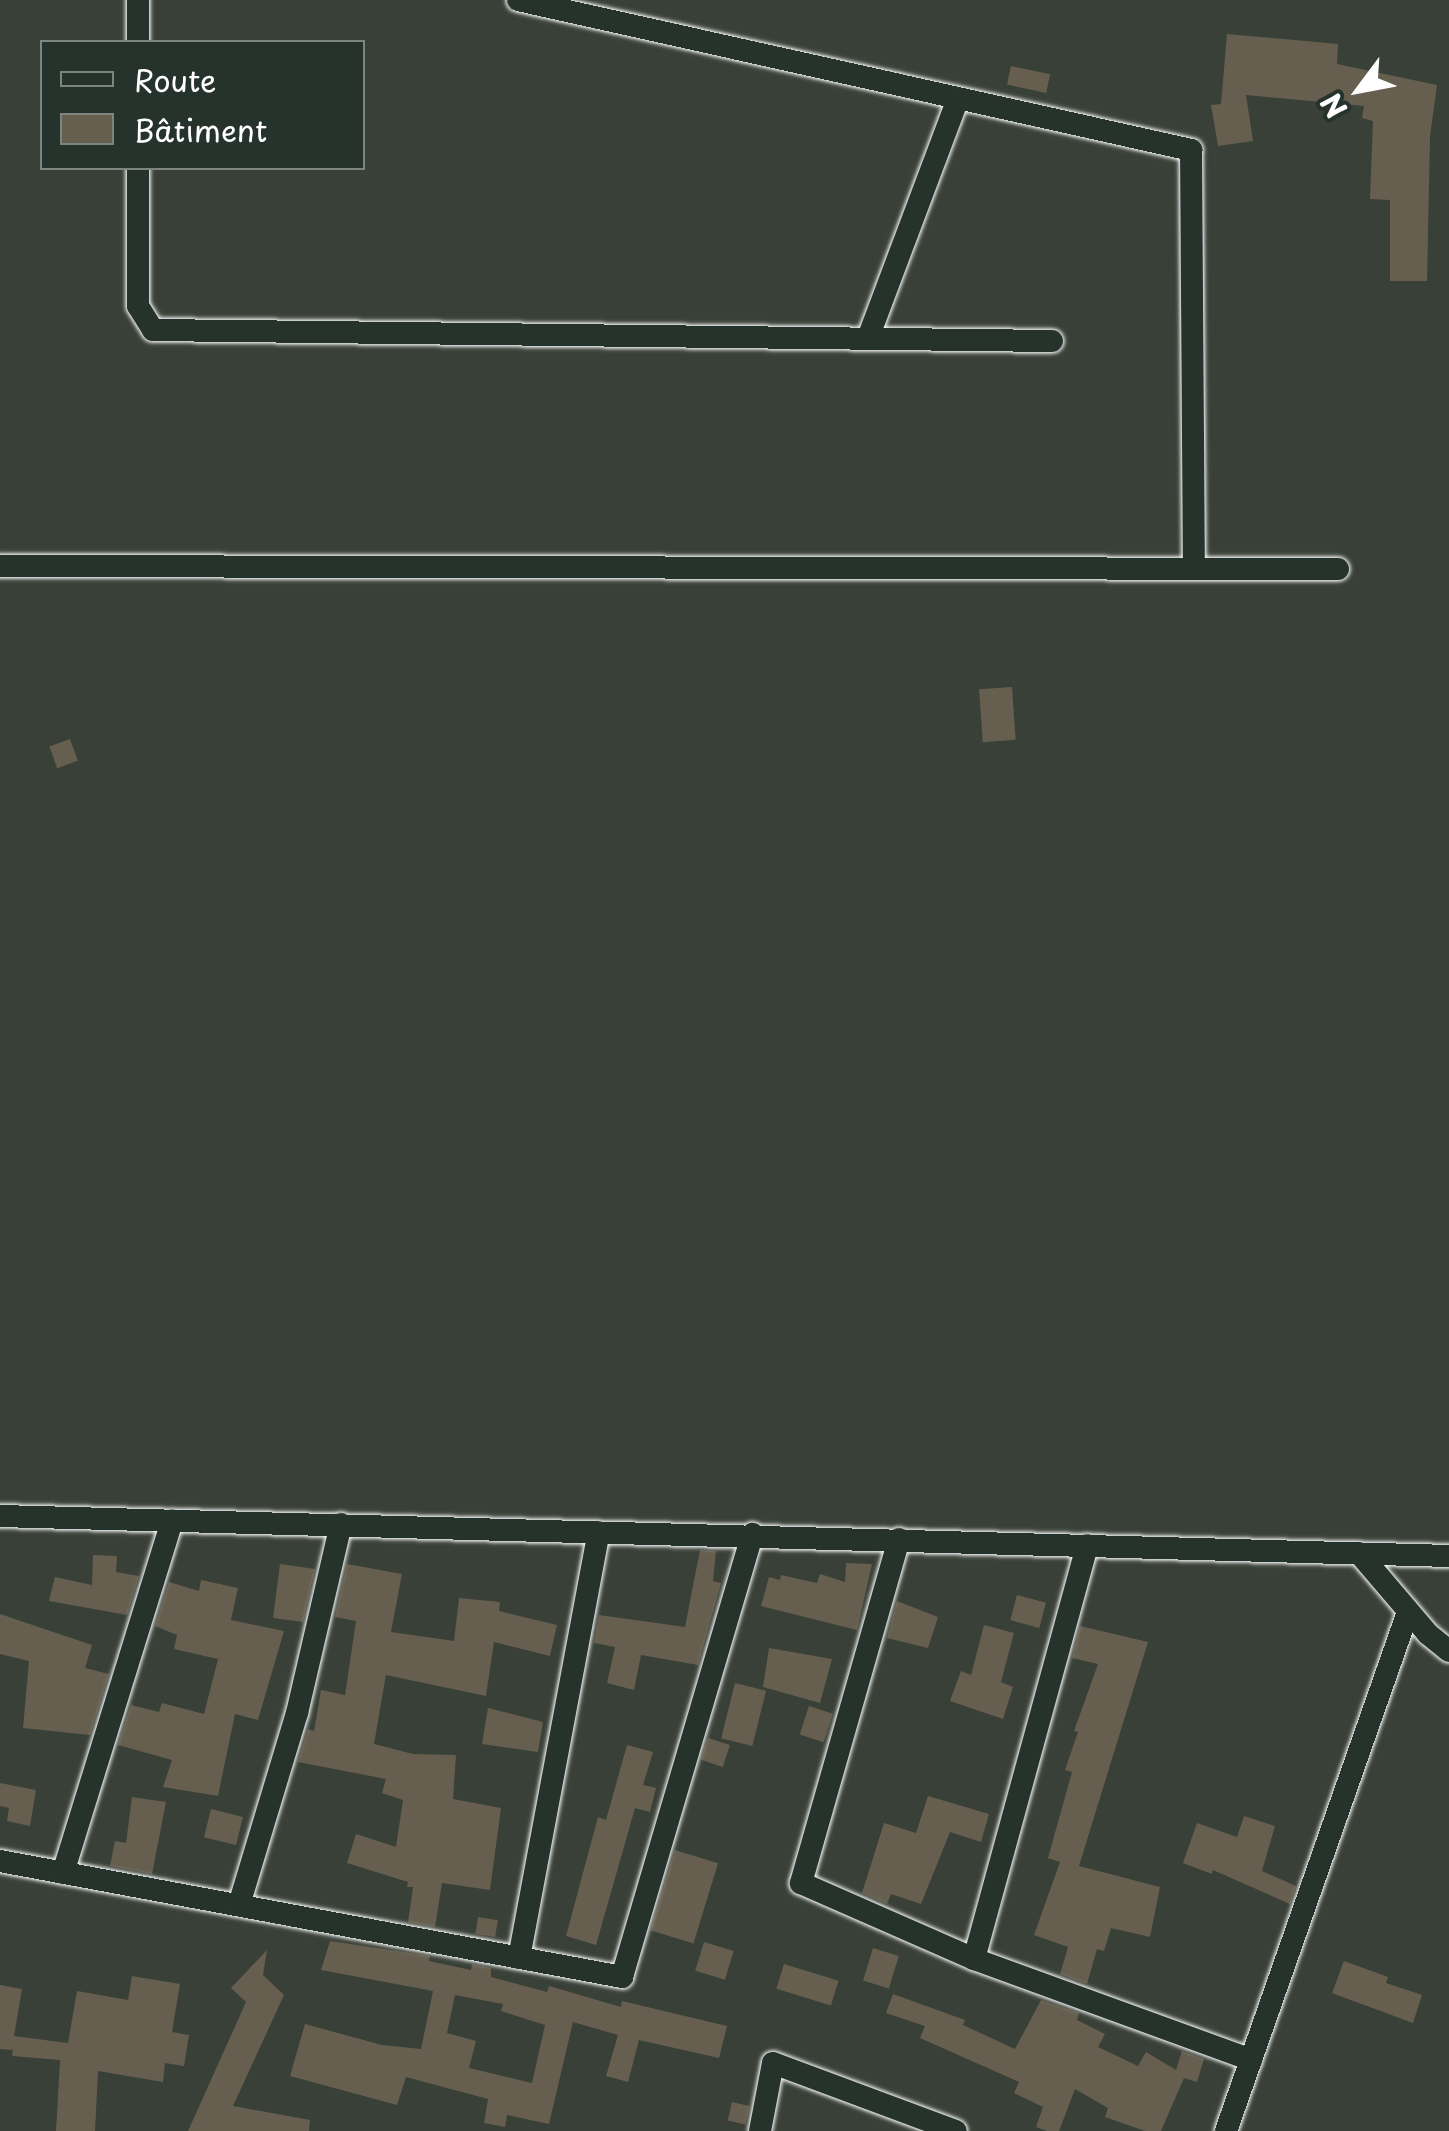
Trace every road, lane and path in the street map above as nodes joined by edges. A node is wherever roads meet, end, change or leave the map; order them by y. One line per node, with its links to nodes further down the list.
1 (138, 0): 3 (street)
2 (518, 0): 4 (street)
3 (138, 40)
4 (957, 101): 6 (street); 9 (street)
5 (138, 170): 6 (street)
6 (868, 338): 7 (street)
7 (1052, 341)
8 (0, 566): 9 (street)
9 (1194, 569): 10 (street)
10 (1338, 569)
11 (0, 1516): 12 (street)
12 (172, 1520): 13 (street); 23 (street)
13 (341, 1524): 14 (street); 24 (street)
14 (599, 1532): 15 (street); 25 (street)
15 (752, 1534): 16 (street); 25 (street)
16 (899, 1539): 17 (street); 26 (street)
17 (1087, 1545): 18 (street); 26 (street)
18 (1359, 1553): 19 (street); 20 (street)
19 (1449, 1556)
20 (1408, 1612): 21 (street); 27 (street)
21 (1449, 1652)
22 (0, 1861): 23 (street)
23 (62, 1873): 24 (street)
24 (239, 1905): 25 (street)
25 (519, 1958)
26 (974, 1959): 27 (street)
27 (1251, 2060): 30 (street)
28 (760, 2131): 29 (street)
29 (956, 2131)
30 (1226, 2131)

